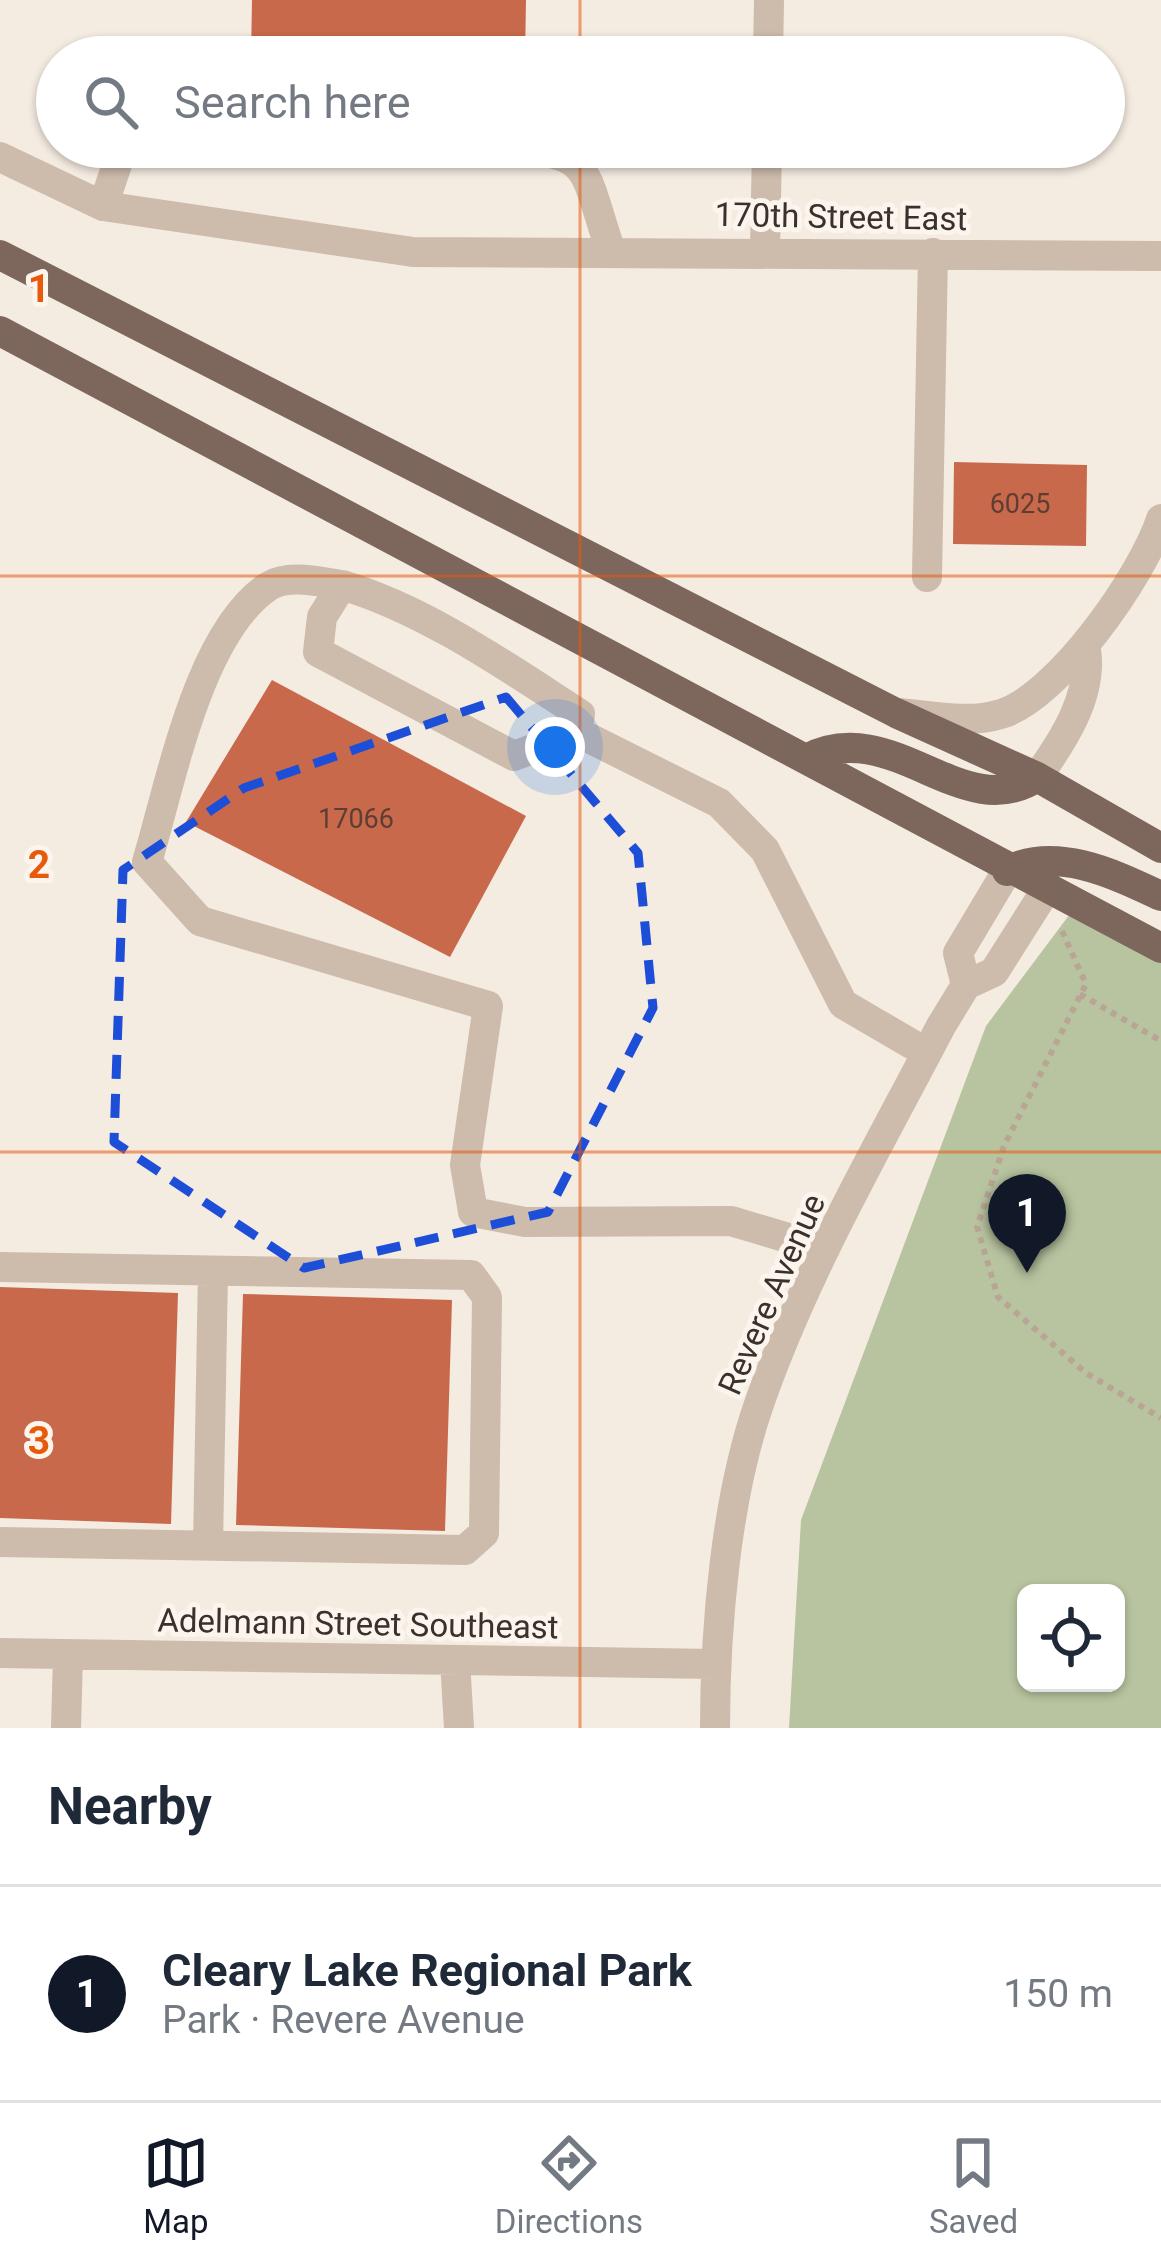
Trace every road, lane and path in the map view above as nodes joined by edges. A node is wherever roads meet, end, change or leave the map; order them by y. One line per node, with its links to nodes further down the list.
1 (770, 0): 2 (street)
2 (769, 36)
3 (0, 157): 7 (street, 170th Street East)
4 (116, 168): 7 (street)
5 (583, 168): 9 (street)
6 (766, 168): 8 (street)
7 (103, 206): 9 (street, 170th Street East)
8 (764, 250): 9 (street, 170th Street East); 10 (street, 170th Street East)
9 (611, 252)
10 (933, 253): 12 (street, 170th Street East); 15 (street)
11 (0, 255): 18 (main road)
12 (1161, 256)
13 (0, 332): 20 (main road)
14 (1161, 519): 17 (street)
15 (927, 577)
16 (342, 585): 19 (street); 19 (street); 32 (street)
17 (1085, 650): 18 (street); 21 (street)
18 (896, 713): 21 (main road)
19 (577, 732): 31 (street)
20 (806, 759): 21 (main road); 23 (main road)
21 (1037, 777): 22 (main road)
22 (1161, 848)
23 (1007, 871): 24 (main road); 25 (main road); 28 (street, Revere Avenue)
24 (1046, 890): 27 (main road); 28 (street, Revere Avenue)
25 (1161, 896)
26 (1074, 948): 29 (path)
27 (1161, 948)
28 (966, 985): 31 (street, Revere Avenue)
29 (1080, 994): 30 (path); 35 (path)
30 (1161, 1040)
31 (927, 1053): 32 (street, Revere Avenue)
32 (825, 1249): 41 (street, Revere Avenue)
33 (0, 1267): 34 (street)
34 (213, 1271): 37 (street); 37 (street)
35 (1161, 1418)
36 (0, 1541): 37 (street)
37 (208, 1545)
38 (0, 1654): 39 (street, Adelmann Street Southeast)
39 (68, 1654): 40 (street, Adelmann Street Southeast); 42 (street)
40 (455, 1660): 41 (street, Adelmann Street Southeast); 43 (street)
41 (715, 1664): 44 (street, Revere Avenue)
42 (66, 1728)
43 (459, 1728)
44 (715, 1728)

